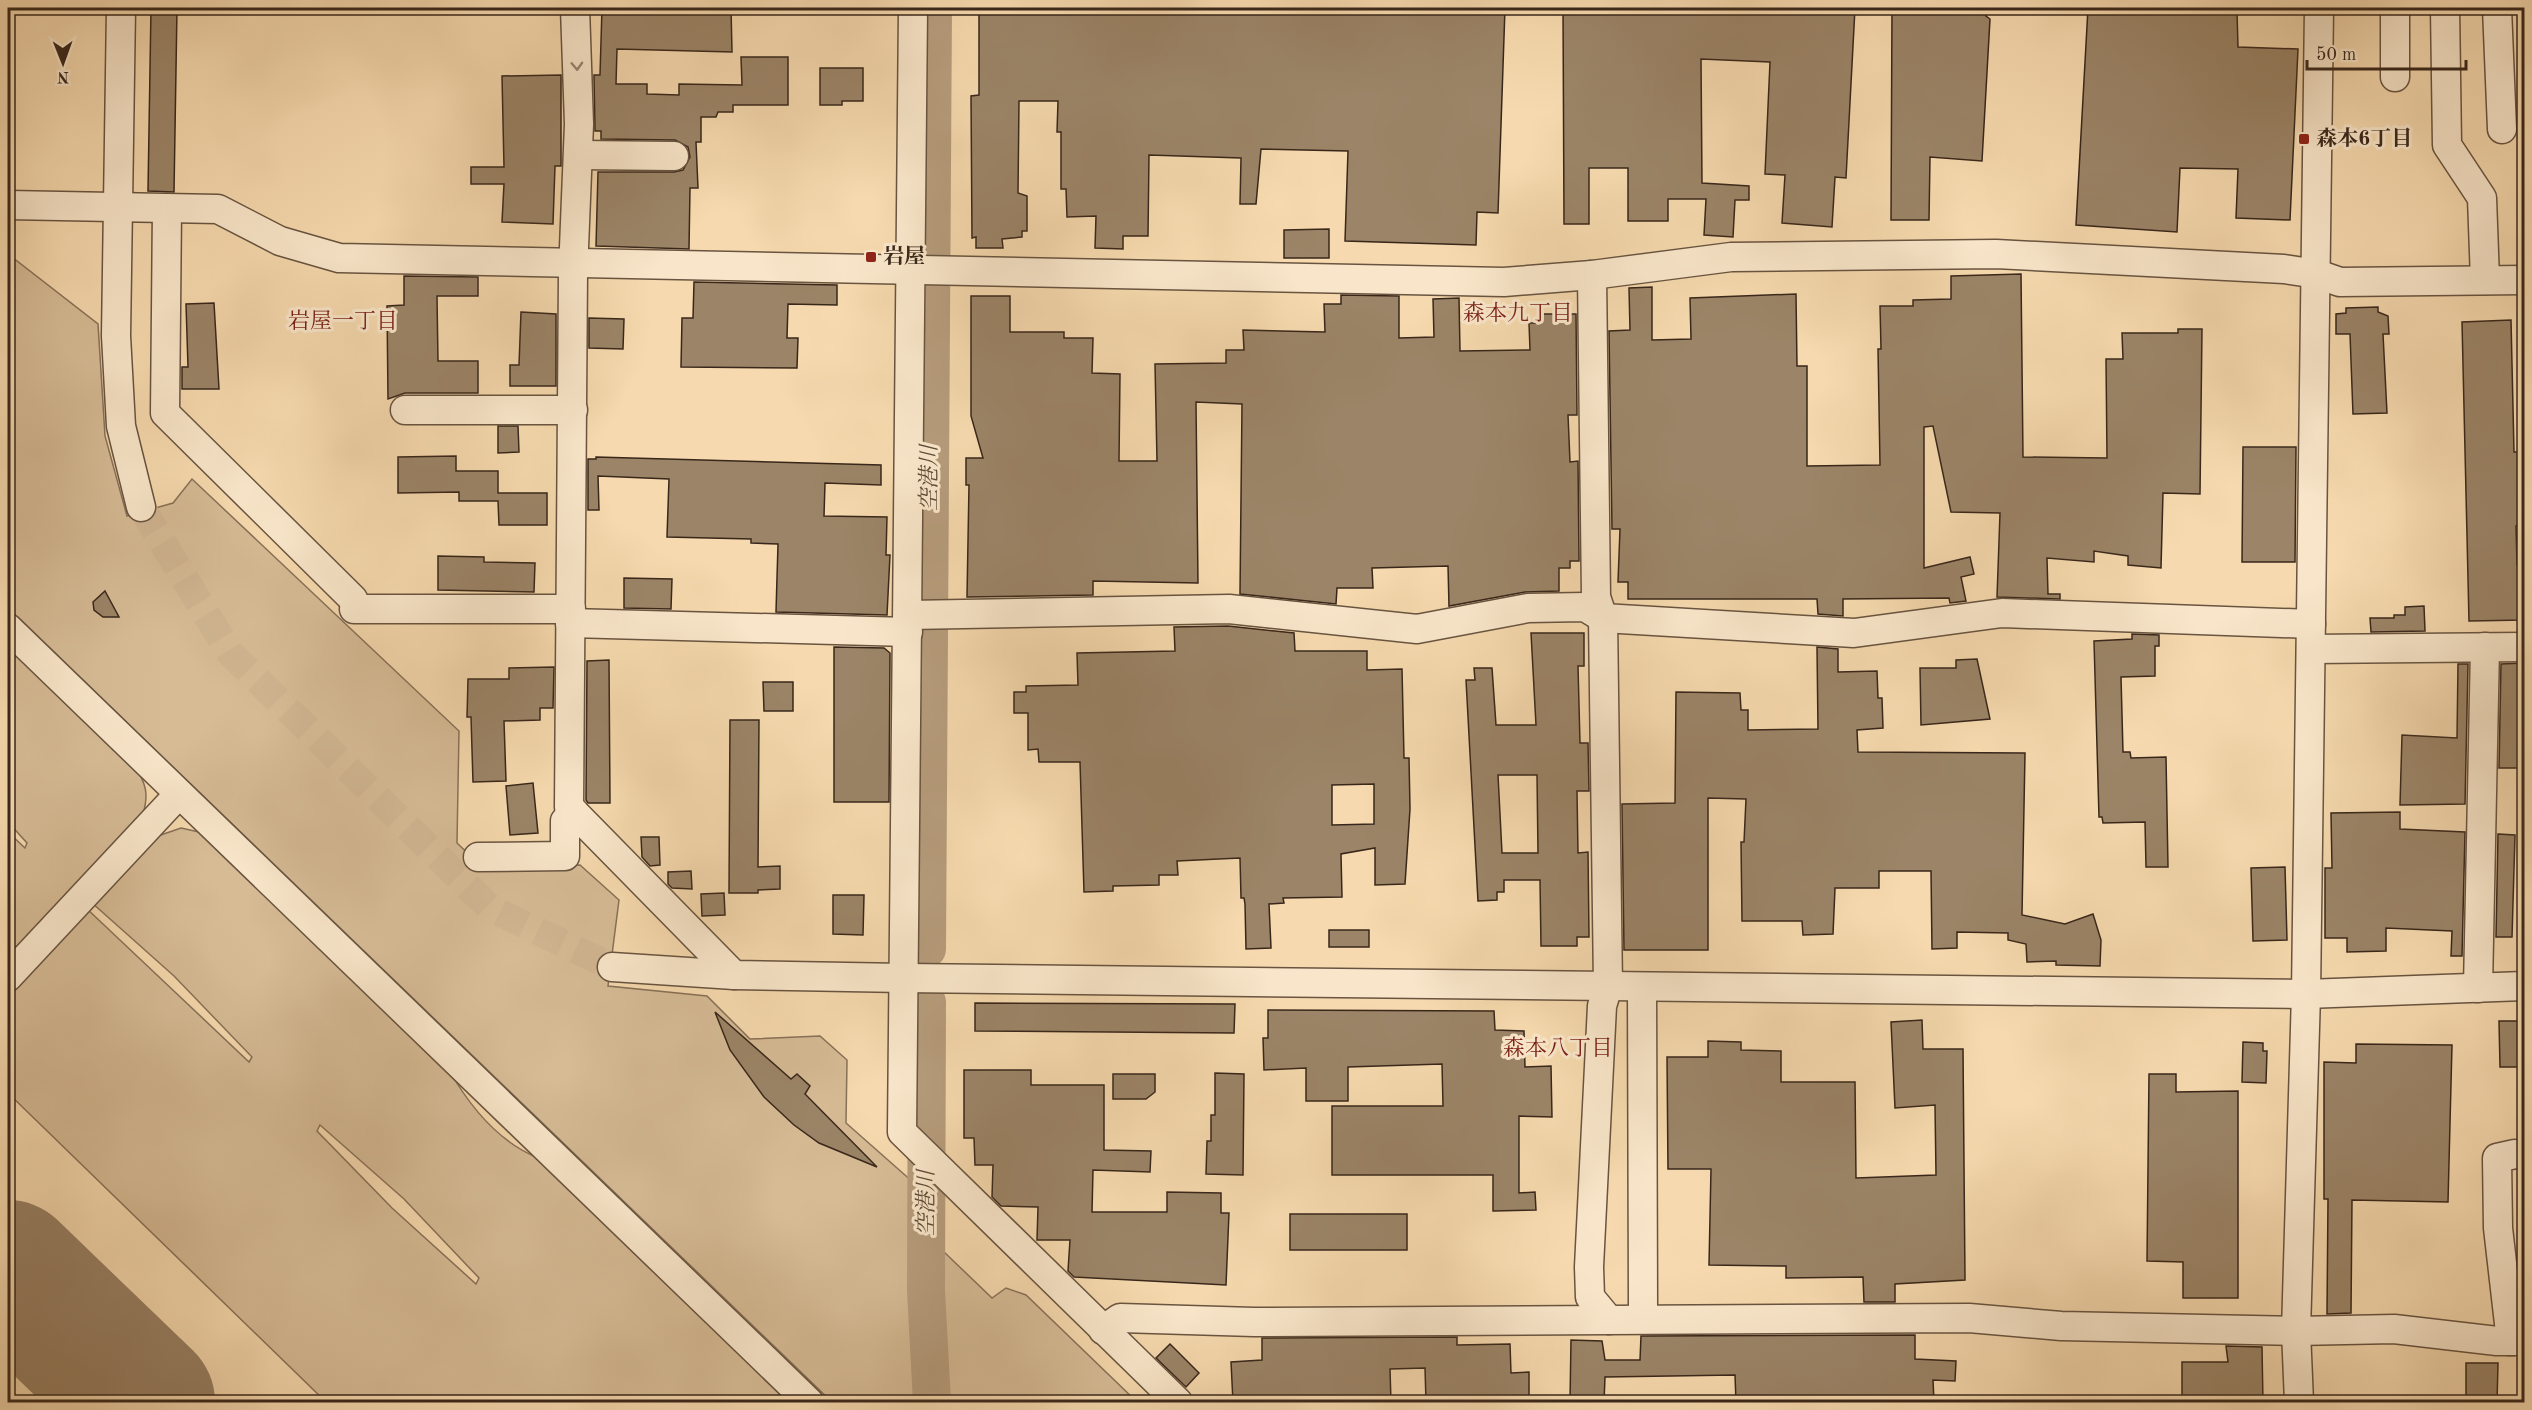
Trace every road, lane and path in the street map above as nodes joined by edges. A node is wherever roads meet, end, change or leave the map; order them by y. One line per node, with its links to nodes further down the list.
1 (121, 8): 13 (street)
2 (575, 8): 10 (street, one-way to 10)
3 (913, 8): 16 (street)
4 (2319, 8): 17 (street)
5 (2395, 8): 8 (street)
6 (2445, 8): 19 (street)
7 (2503, 18): 9 (street)
8 (2395, 77)
9 (2507, 118)
10 (579, 155): 11 (street); 15 (street)
11 (674, 156)
12 (8, 205): 13 (street)
13 (118, 208): 14 (street); 23 (street)
14 (166, 208): 15 (street); 24 (street)
15 (575, 264): 16 (street); 22 (street)
16 (916, 270): 18 (street); 26 (street)
17 (2317, 274): 18 (street); 19 (street); 28 (street)
18 (1592, 275): 25 (street)
19 (2485, 280): 20 (street)
20 (2524, 280)
21 (405, 410): 22 (street)
22 (573, 410): 24 (street)
23 (141, 507)
24 (571, 616): 26 (street); 32 (street)
25 (1603, 618): 26 (street); 28 (street); 38 (street)
26 (912, 621): 37 (street)
27 (8, 628): 31 (street)
28 (2311, 636): 29 (street); 42 (street)
29 (2485, 647): 30 (street); 41 (street)
30 (2524, 647)
31 (179, 794): 36 (street); 49 (street)
32 (574, 812): 33 (street); 35 (street)
33 (478, 857)
34 (612, 967): 35 (street)
35 (734, 975): 37 (street)
36 (8, 977)
37 (904, 978): 38 (street); 46 (street)
38 (1608, 986): 40 (street); 45 (street)
39 (2524, 986): 41 (street)
40 (1642, 987): 42 (street); 44 (street)
41 (2478, 988): 42 (street)
42 (2306, 994): 47 (street)
43 (2515, 1154): 48 (street)
44 (1643, 1307)
45 (1609, 1320): 46 (street); 47 (street)
46 (1103, 1330): 50 (street)
47 (2296, 1331): 48 (street); 51 (street)
48 (2518, 1341)
49 (809, 1402)
50 (1178, 1402)
51 (2299, 1402)

